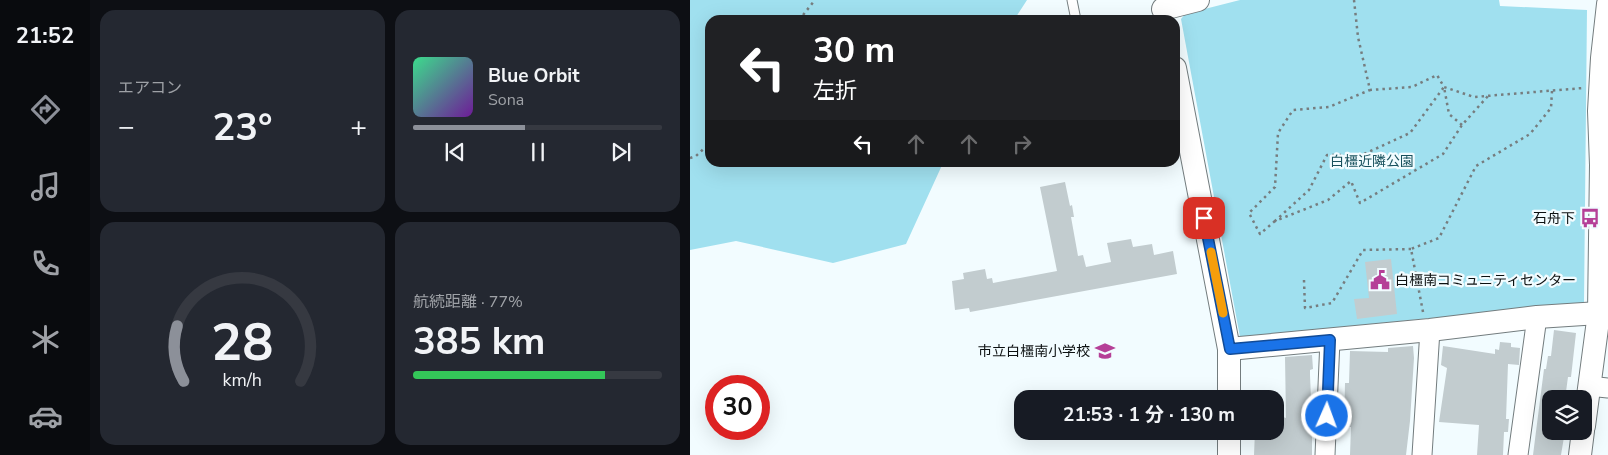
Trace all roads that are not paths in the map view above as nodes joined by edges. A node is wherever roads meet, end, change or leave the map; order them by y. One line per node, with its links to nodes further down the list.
1 (1072, 0): 5 (lane)
2 (1198, 0): 4 (street)
3 (1608, 4): 6 (street)
4 (1164, 10)
5 (1075, 15)
6 (1605, 59): 8 (street)
7 (1180, 94): 12 (street)
8 (1603, 313): 9 (street); 13 (street)
9 (1537, 317): 10 (street); 21 (street)
10 (1427, 324): 11 (street); 20 (street)
11 (1330, 340): 12 (street); 19 (street)
12 (1230, 349): 14 (street)
13 (1598, 387): 15 (street)
14 (1229, 390)
15 (1592, 404)
16 (1229, 440): 18 (street)
17 (1582, 440): 22 (street)
18 (1229, 455)
19 (1326, 455)
20 (1422, 455)
21 (1518, 455)
22 (1580, 455)

